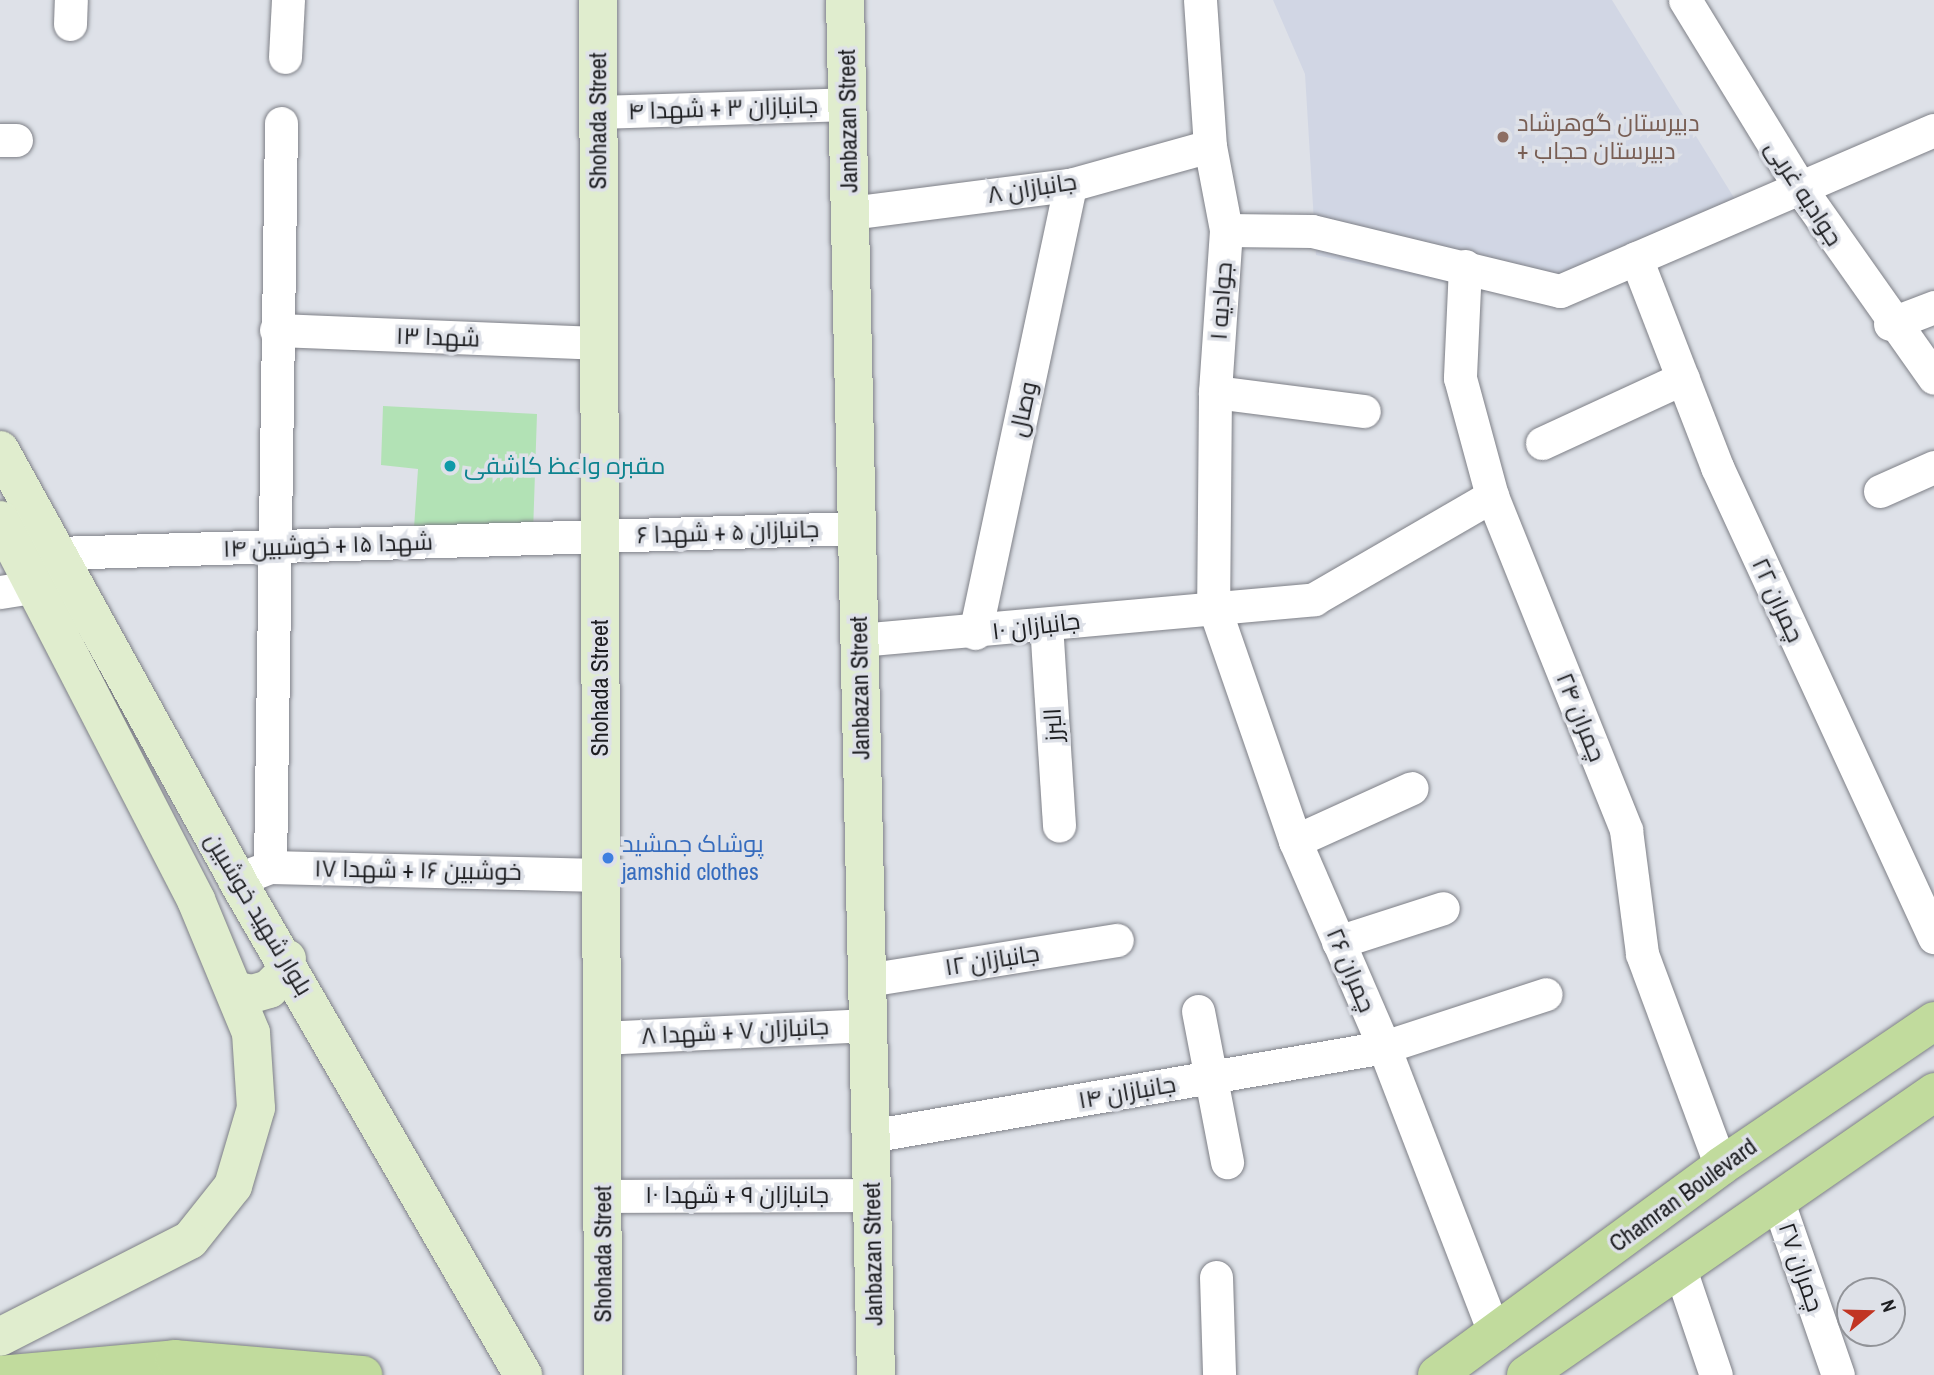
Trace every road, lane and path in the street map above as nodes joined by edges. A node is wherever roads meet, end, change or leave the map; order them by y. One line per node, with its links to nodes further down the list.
1 (288, 0): 6 (street)
2 (598, 0): 8 (main road, Shohada Street)
3 (845, 0): 7 (main road, Janbazan Street)
4 (1200, 0): 11 (street, جوادیه ۱)
5 (1685, 0): 13 (street, جوادیه غربی)
6 (285, 57)
7 (848, 104): 8 (street, جانبازان ۳ + شهدا ۴); 14 (main road, Janbazan Street)
8 (598, 113): 21 (main road, Shohada Street)
9 (281, 123): 20 (street)
10 (1934, 130): 13 (street)
11 (1210, 146): 12 (street, جانبازان ۸); 15 (street, جوادیه ۱)
12 (1070, 185): 14 (street, جانبازان ۸); 40 (street, وصال)
13 (1800, 188): 16 (street); 19 (street, جوادیه غربی)
14 (850, 213): 32 (main road, Janbazan Street)
15 (1226, 230): 17 (street); 24 (street, جوادیه ۱)
16 (1636, 258): 17 (street); 22 (street, چمران ۲۲)
17 (1465, 266): 30 (street, چمران ۲۴)
18 (1934, 307): 19 (street)
19 (1890, 324): 23 (street, جوادیه غربی)
20 (276, 330): 21 (street, شهدا ۱۳); 34 (street)
21 (599, 344): 33 (main road, Shohada Street)
22 (1683, 378): 26 (street); 48 (street, چمران ۲۲)
23 (1934, 379)
24 (1215, 392): 25 (street); 38 (street, جوادیه ۱)
25 (1364, 411)
26 (1542, 443)
27 (0, 450): 35 (main road, بلوار شهید خوشبین)
28 (1934, 467): 29 (street)
29 (1880, 491)
30 (1492, 496): 38 (street, جانبازان ۱۰); 64 (street, چمران ۲۴)
31 (0, 520): 36 (main road, بلوار شهید خوشبین)
32 (857, 528): 33 (street, جانبازان ۵ + شهدا ۶); 41 (main road, Janbazan Street)
33 (600, 535): 34 (street, شهدا ۱۵ + خوشبین ۱۴); 46 (main road, Shohada Street)
34 (271, 548): 35 (street, شهدا ۱۵ + خوشبین ۱۴); 45 (street)
35 (57, 553): 45 (main road, بلوار شهید خوشبین)
36 (38, 586): 37 (street); 53 (main road, بلوار شهید خوشبین)
37 (0, 592)
38 (1213, 604): 39 (street, جانبازان ۱۰); 44 (street, چمران ۲۶)
39 (1046, 624): 40 (street, جانبازان ۱۰); 43 (street, البرز)
40 (975, 633): 41 (street, جانبازان ۱۰)
41 (859, 640): 52 (main road, Janbazan Street)
42 (1412, 788): 44 (street)
43 (1059, 827)
44 (1295, 841): 50 (street, چمران ۲۶)
45 (254, 873): 46 (street, خوشبین ۱۶ + شهدا ۱۷); 51 (main road, بلوار شهید خوشبین)
46 (601, 875): 58 (main road, Shohada Street)
47 (1443, 908): 50 (street)
48 (1934, 937)
49 (1117, 940): 52 (street, جانبازان ۱۲)
50 (1338, 942): 59 (street, چمران ۲۶)
51 (287, 959): 53 (main road); 74 (main road, بلوار شهید خوشبین)
52 (867, 980): 57 (main road, Janbazan Street)
53 (234, 990): 71 (main road, بلوار شهید خوشبین)
54 (1546, 994): 59 (street, جانبازان ۱۴)
55 (1198, 1011): 60 (street)
56 (1934, 1021): 64 (main road, Chamran Boulevard)
57 (868, 1025): 58 (street, جانبازان ۷ + شهدا ۸); 62 (main road, Janbazan Street)
58 (602, 1038): 66 (main road, Shohada Street)
59 (1384, 1047): 60 (street, جانبازان ۱۴); 70 (street, چمران ۲۶)
60 (1212, 1078): 62 (street, جانبازان ۱۴); 63 (street)
61 (1934, 1092): 67 (main road)
62 (870, 1136): 65 (main road, Janbazan Street)
63 (1227, 1162)
64 (1721, 1166): 70 (main road, Chamran Boulevard)
65 (872, 1195): 66 (street, جانبازان ۹ + شهدا ۱۰); 76 (main road, Janbazan Street)
66 (602, 1196): 75 (main road, Shohada Street)
67 (1777, 1199): 68 (main road); 81 (street, چمران ۲۷)
68 (1679, 1266): 79 (main road); 80 (street)
69 (1216, 1278): 77 (street)
70 (1495, 1334): 78 (main road, Chamran Boulevard)
71 (0, 1337)
72 (0, 1375): 73 (main road)
73 (362, 1375)
74 (523, 1375)
75 (603, 1375)
76 (876, 1375)
77 (1219, 1375)
78 (1437, 1375)
79 (1526, 1375)
80 (1716, 1375)
81 (1838, 1375)

